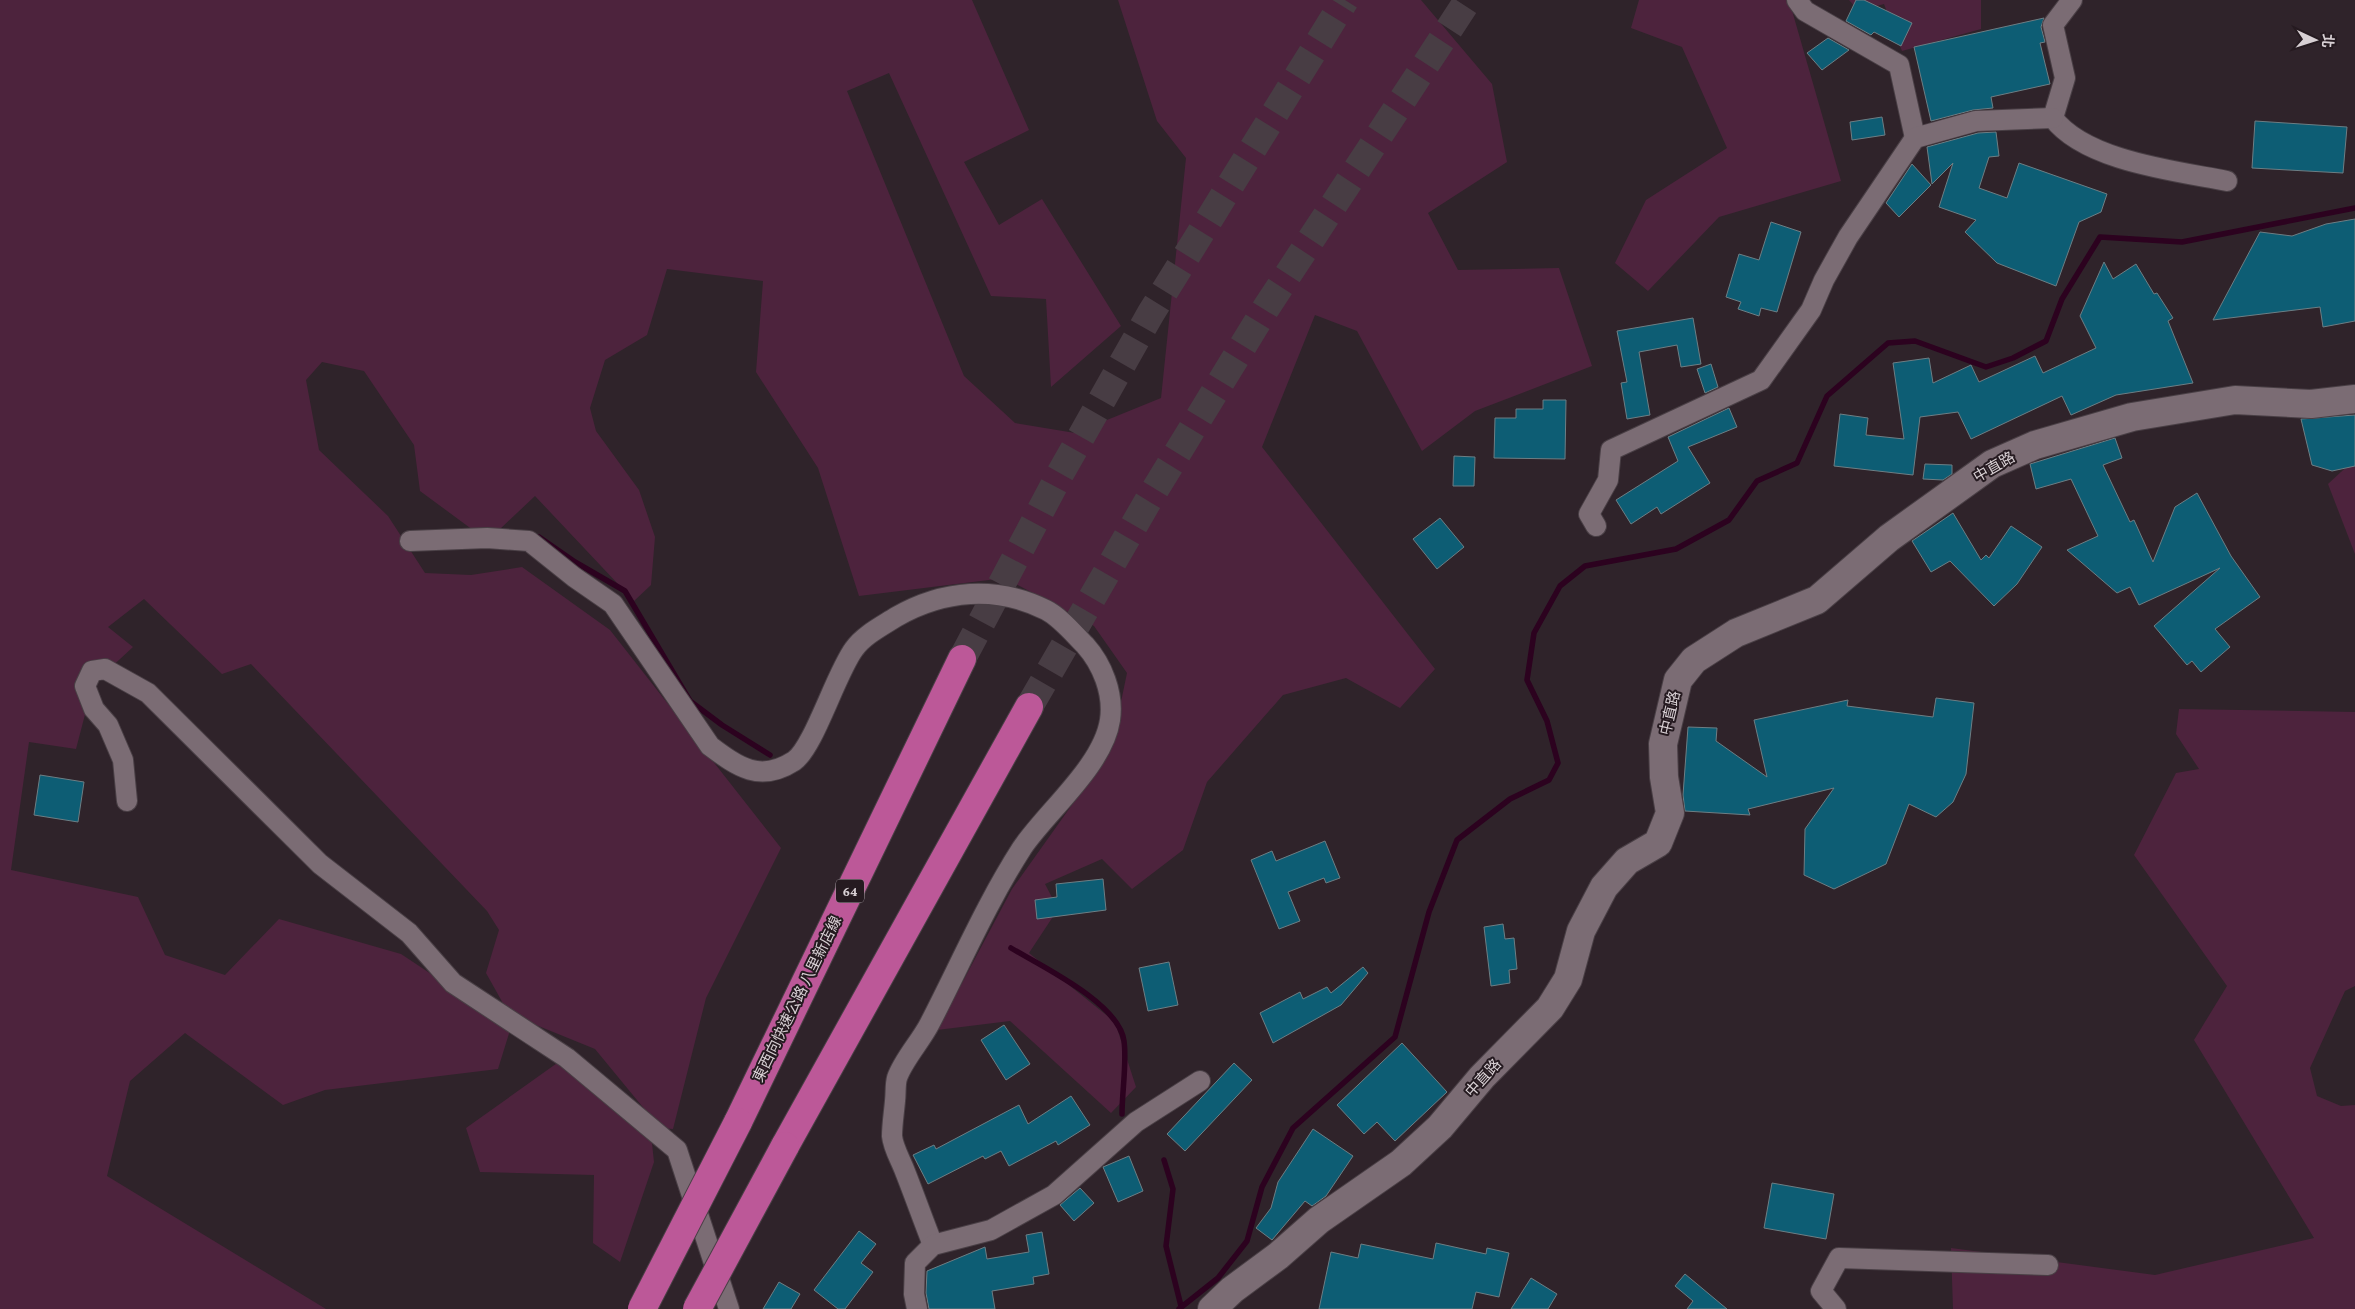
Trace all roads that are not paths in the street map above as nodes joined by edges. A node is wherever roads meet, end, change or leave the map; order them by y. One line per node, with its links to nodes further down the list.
1 (1797, 0): 4 (street)
2 (2072, 0): 3 (street)
3 (2053, 118): 4 (street); 5 (street)
4 (1915, 138): 7 (street)
5 (2227, 181)
6 (2355, 399): 19 (street, 中直路)
7 (1596, 526)
8 (410, 541): 13 (street)
9 (962, 660): 15 (highway, 東西向快速公路 八里新店線 / 64, bridge)
10 (1029, 707): 16 (highway, bridge)
11 (127, 801): 17 (street)
12 (1200, 1081): 13 (street)
13 (933, 1245): 18 (street)
14 (2048, 1265): 20 (street)
15 (642, 1309)
16 (697, 1309)
17 (730, 1309)
18 (917, 1309)
19 (1212, 1309)
20 (1836, 1309)

